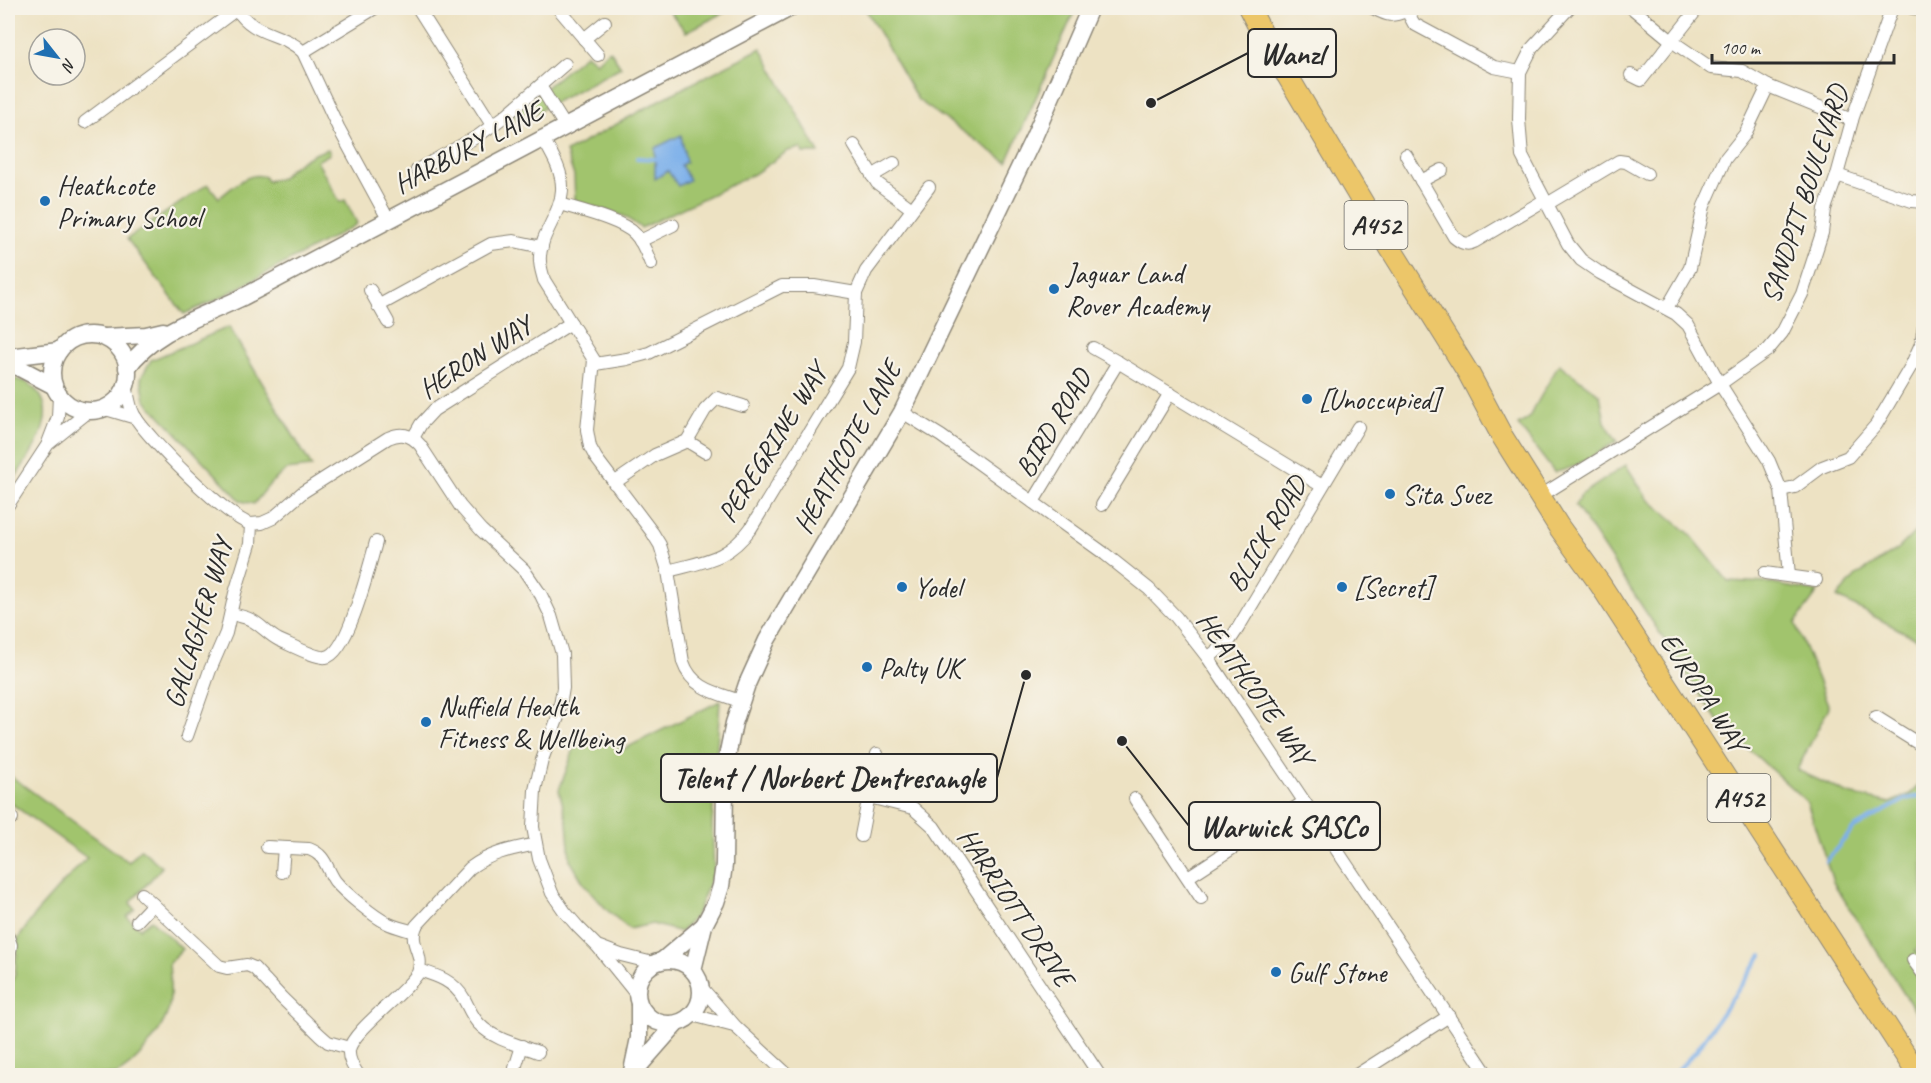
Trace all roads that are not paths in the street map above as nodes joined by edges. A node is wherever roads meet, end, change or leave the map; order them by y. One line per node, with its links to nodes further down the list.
1 (237, 8): 20 (street); 29 (street)
2 (375, 8): 20 (street)
3 (418, 8): 30 (street)
4 (558, 8): 18 (street)
5 (790, 8): 31 (street, HARBURY LANE)
6 (1090, 8): 74 (street, HEATHCOTE LANE)
7 (1249, 8): 24 (highway, EUROPA WAY / A452)
8 (1259, 8): 24 (highway, EUROPA WAY / A452)
9 (1373, 8): 15 (street)
10 (1569, 8): 23 (street)
11 (1632, 8): 19 (street)
12 (1698, 8): 19 (street)
13 (1892, 8): 28 (street, SANDPIT BOULEVARD)
14 (1912, 8): 16 (street)
15 (1408, 9): 23 (street)
16 (1923, 9)
17 (604, 22): 18 (street)
18 (584, 39): 21 (street)
19 (1673, 42): 25 (street); 27 (street)
20 (303, 52): 47 (street)
21 (598, 55)
22 (565, 64): 26 (street)
23 (1520, 72): 43 (street)
24 (1287, 75): 67 (highway, EUROPA WAY / A452)
25 (1636, 81)
26 (540, 86): 30 (street); 31 (street)
27 (1768, 86): 28 (street); 55 (street)
28 (1852, 120): 39 (street, SANDPIT BOULEVARD)
29 (85, 122)
30 (492, 125): 36 (street)
31 (565, 126): 32 (street, HARBURY LANE)
32 (542, 137): 45 (street); 47 (street, HARBURY LANE)
33 (854, 145): 40 (street)
34 (1406, 155): 41 (street)
35 (894, 163): 40 (street)
36 (417, 170)
37 (1442, 170): 41 (street)
38 (1647, 174): 43 (street)
39 (1837, 175): 44 (street); 69 (street, SANDPIT BOULEVARD)
40 (872, 176): 46 (street)
41 (1421, 181): 43 (street)
42 (929, 187): 46 (street, PEREGRINE WAY)
43 (1546, 202): 55 (street)
44 (1923, 202)
45 (560, 204): 49 (street); 50 (street)
46 (912, 209): 53 (street, PEREGRINE WAY)
47 (388, 219): 59 (street, HARBURY LANE)
48 (672, 225): 49 (street)
49 (640, 241): 51 (street)
50 (542, 247): 54 (street); 57 (street)
51 (651, 264)
52 (370, 290): 54 (street)
53 (856, 293): 66 (street); 90 (street, PEREGRINE WAY)
54 (378, 306): 56 (street)
55 (1667, 308): 69 (street)
56 (388, 322)
57 (571, 323): 66 (street); 77 (street, HERON WAY)
58 (1923, 326): 84 (street)
59 (169, 330): 60 (street, HARBURY LANE); 68 (street, HARBURY LANE)
60 (105, 337): 62 (street); 68 (street)
61 (1093, 348): 65 (street, BIRD ROAD)
62 (59, 351): 63 (street); 70 (street)
63 (8, 357)
64 (8, 362): 70 (street)
65 (1118, 362): 71 (street); 85 (street, BIRD ROAD)
66 (595, 364): 81 (street)
67 (1469, 374): 83 (highway, EUROPA WAY / A452); 94 (highway, EUROPA WAY / A452)
68 (126, 376): 73 (street); 75 (street, GALLAGHER WAY)
69 (1720, 384): 83 (street, SANDPIT BOULEVARD); 84 (street)
70 (56, 391): 73 (street); 79 (street)
71 (1170, 393): 82 (street); 87 (street)
72 (743, 406): 78 (street)
73 (93, 410): 75 (street); 79 (street)
74 (902, 412): 85 (street, HEATHCOTE WAY); 97 (street, HEATHCOTE LANE)
75 (136, 418): 88 (street, GALLAGHER WAY)
76 (1359, 427): 82 (street, BLICK ROAD)
77 (413, 438): 88 (street, GALLAGHER WAY); 106 (street)
78 (687, 441): 80 (street); 81 (street)
79 (48, 444): 86 (street)
80 (705, 452)
81 (615, 483): 90 (street)
82 (1323, 486): 96 (street, BLICK ROAD)
83 (1550, 490): 94 (highway, EUROPA WAY / A452)
84 (1781, 490): 92 (street)
85 (1033, 502): 96 (street, HEATHCOTE WAY)
86 (8, 505)
87 (1102, 505)
88 (251, 524): 95 (street, GALLAGHER WAY)
89 (376, 542): 95 (street)
90 (668, 570): 97 (street)
91 (1765, 573): 92 (street)
92 (1789, 575): 93 (street)
93 (1816, 580)
94 (1600, 584): 141 (highway, EUROPA WAY / A452)
95 (232, 614): 99 (street, GALLAGHER WAY)
96 (1208, 658): 104 (street, HEATHCOTE WAY)
97 (740, 701): 115 (street, HEATHCOTE LANE)
98 (1876, 717): 100 (street)
99 (187, 736)
100 (1923, 747)
101 (877, 754): 102 (street)
102 (869, 797): 105 (street); 139 (street, HARRIOTT DRIVE)
103 (1135, 799): 110 (street)
104 (1304, 802): 110 (street); 128 (street, HEATHCOTE WAY)
105 (861, 836)
106 (536, 844): 116 (street); 118 (street)
107 (267, 847): 108 (street)
108 (284, 848): 109 (street); 116 (street)
109 (282, 872)
110 (1188, 877): 112 (street)
111 (142, 894): 113 (street)
112 (1201, 898)
113 (153, 904): 114 (street); 132 (street)
114 (137, 921)
115 (704, 925): 120 (street, HEATHCOTE LANE); 123 (street, HEATHCOTE LANE)
116 (414, 932): 122 (street)
117 (8, 937): 121 (street)
118 (598, 946): 120 (street); 126 (street)
119 (1913, 960): 124 (street)
120 (658, 961): 123 (street); 126 (street)
121 (8, 964)
122 (419, 970): 131 (street); 132 (street)
123 (693, 970): 125 (street)
124 (1923, 975)
125 (701, 987): 127 (street); 130 (street)
126 (638, 1000): 129 (street); 137 (street)
127 (692, 1015): 129 (street); 130 (street)
128 (1449, 1016): 135 (street, HEATHCOTE WAY); 140 (street)
129 (676, 1024): 137 (street)
130 (736, 1027): 138 (street)
131 (522, 1046): 133 (street); 134 (street)
132 (349, 1048): 136 (street)
133 (538, 1052)
134 (515, 1068)
135 (1485, 1071)
136 (358, 1076)
137 (631, 1076)
138 (789, 1076)
139 (1100, 1076)
140 (1355, 1076)
141 (1921, 1076)

